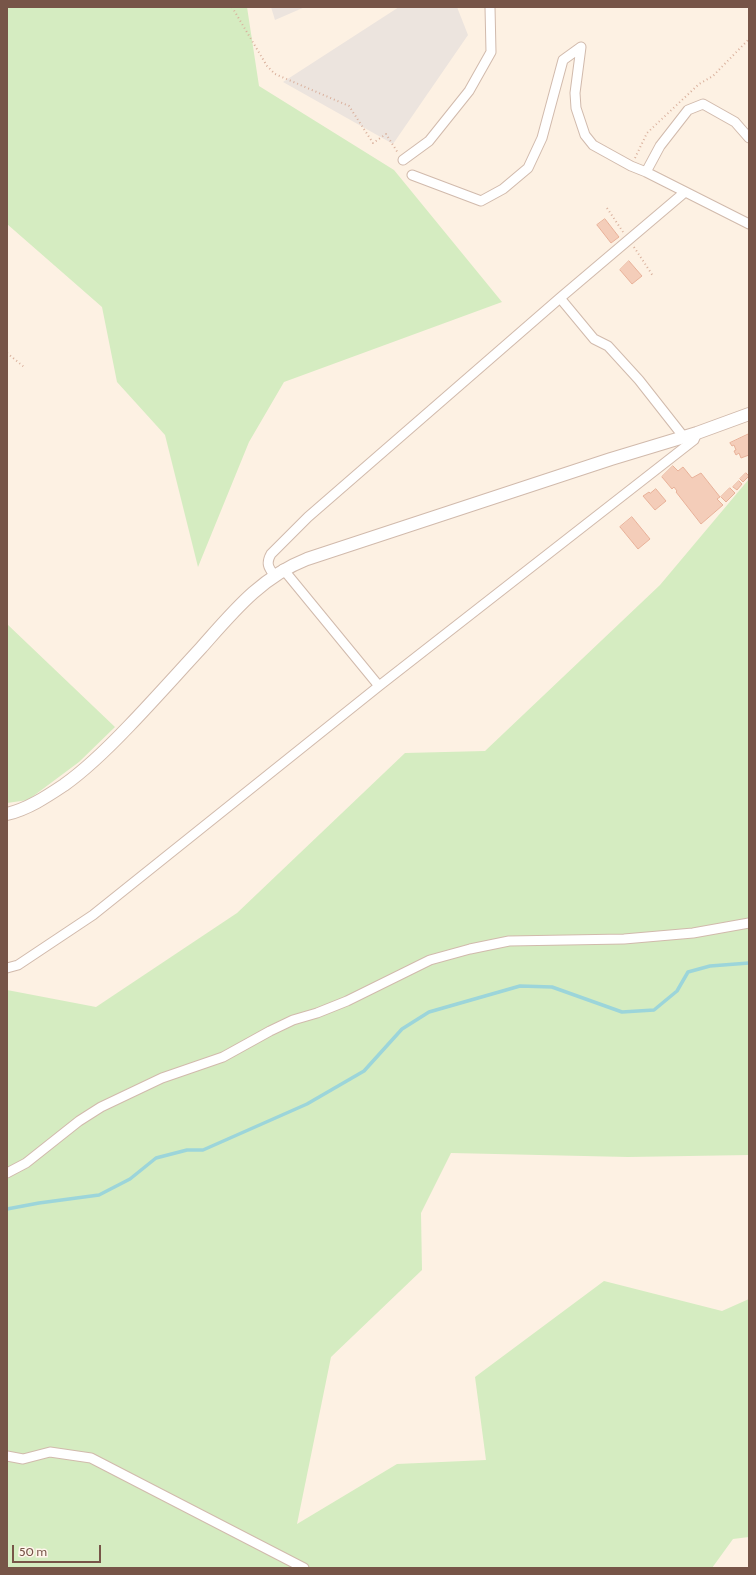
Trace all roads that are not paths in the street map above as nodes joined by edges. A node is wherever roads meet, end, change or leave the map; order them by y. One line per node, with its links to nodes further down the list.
1 (490, 7): 3 (street)
2 (749, 138): 4 (street)
3 (403, 160)
4 (646, 172): 5 (street); 6 (street)
5 (412, 174)
6 (685, 192): 7 (street); 8 (street)
7 (749, 224)
8 (560, 298): 11 (street); 12 (street)
9 (749, 414): 10 (street)
10 (697, 433): 11 (street); 13 (street)
11 (683, 436): 12 (street)
12 (279, 572): 13 (street); 14 (street)
13 (379, 686): 16 (street)
14 (7, 814)
15 (749, 923): 17 (street)
16 (7, 968)
17 (7, 1173)
18 (7, 1456): 19 (street)
19 (304, 1568)

